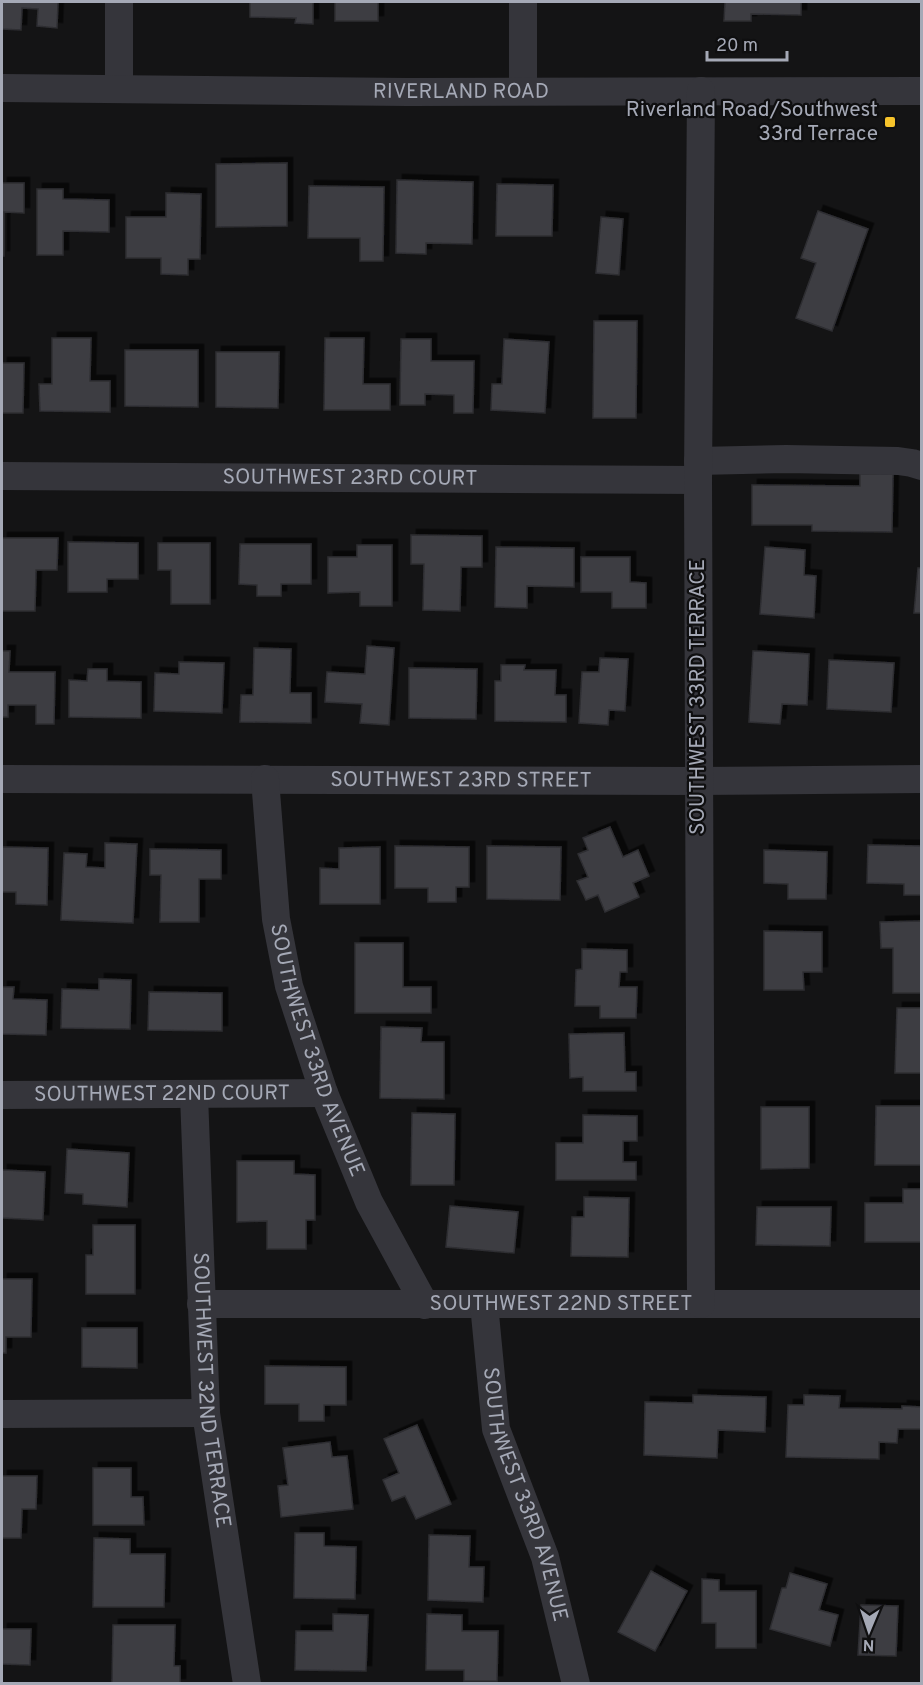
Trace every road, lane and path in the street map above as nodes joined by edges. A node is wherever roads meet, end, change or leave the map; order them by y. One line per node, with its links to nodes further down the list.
1 (119, 2): 4 (street)
2 (523, 2): 5 (street)
3 (2, 88): 4 (street, RIVERLAND ROAD)
4 (119, 88): 5 (street, RIVERLAND ROAD)
5 (523, 90): 6 (street, RIVERLAND ROAD)
6 (701, 91): 7 (street, RIVERLAND ROAD); 9 (street, SOUTHWEST 33RD TERRACE)
7 (921, 91)
8 (921, 466): 9 (street, SOUTHWEST 23RD COURT)
9 (698, 470): 10 (street, SOUTHWEST 23RD COURT); 14 (street, SOUTHWEST 33RD TERRACE)
10 (2, 476)
11 (2, 779): 12 (street, SOUTHWEST 23RD STREET)
12 (265, 779): 14 (street, SOUTHWEST 23RD STREET); 15 (street, SOUTHWEST 33RD AVENUE)
13 (921, 779): 14 (street, SOUTHWEST 23RD STREET)
14 (698, 781): 20 (street, SOUTHWEST 33RD TERRACE)
15 (324, 1094): 17 (street, SOUTHWEST 22ND COURT); 22 (street, SOUTHWEST 33RD AVENUE)
16 (2, 1095): 17 (street, SOUTHWEST 22ND COURT)
17 (194, 1095): 18 (street, SOUTHWEST 32ND TERRACE)
18 (201, 1304): 22 (street, SOUTHWEST 22ND STREET); 23 (street, SOUTHWEST 32ND TERRACE)
19 (484, 1304): 20 (street, SOUTHWEST 22ND STREET); 22 (street, SOUTHWEST 22ND STREET); 26 (street, SOUTHWEST 33RD AVENUE)
20 (700, 1304): 21 (street, SOUTHWEST 22ND STREET)
21 (921, 1304)
22 (425, 1305)
23 (206, 1413): 24 (street); 25 (street, SOUTHWEST 32ND TERRACE)
24 (2, 1414)
25 (247, 1683)
26 (576, 1683)

